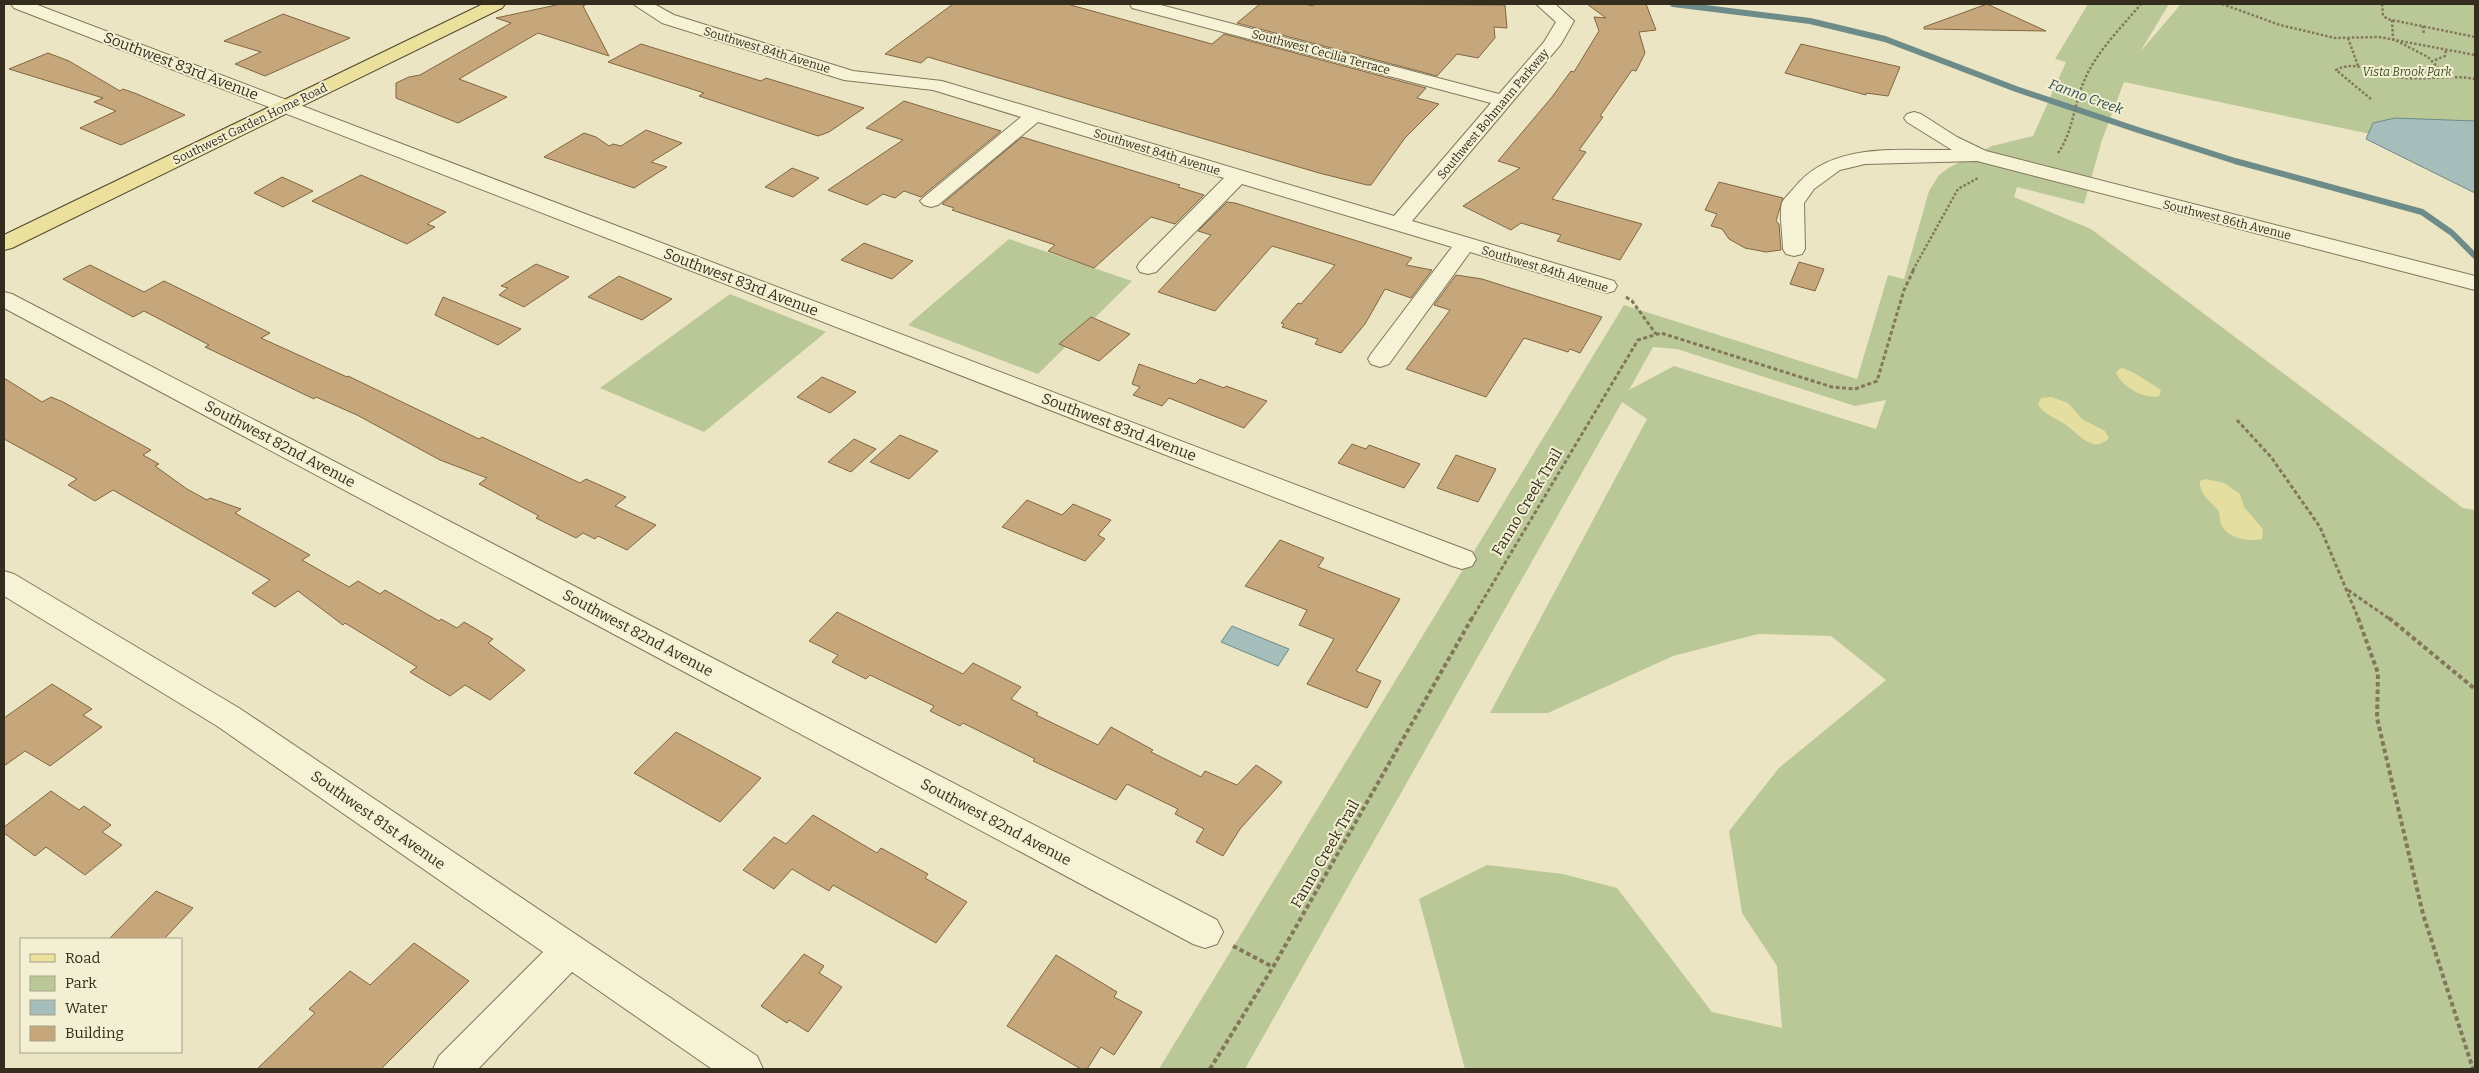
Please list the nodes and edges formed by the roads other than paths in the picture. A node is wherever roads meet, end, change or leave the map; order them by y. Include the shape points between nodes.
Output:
1 (20, 4) edge
2 (496, 4) edge
3 (642, 4) edge
4 (1138, 4) edge
5 (1545, 4) edge
6 (1505, 101) junction
7 (285, 107) junction
8 (1035, 115) junction
9 (1914, 118) dead end
10 (1978, 155) junction
11 (1238, 176) junction
12 (931, 200) dead end
13 (1398, 224) junction
14 (4, 243) edge
15 (1466, 244) junction
16 (1794, 249) dead end
17 (1148, 268) dead end
18 (2475, 283) edge
19 (1606, 286) road end
20 (4, 299) edge
21 (1380, 359) dead end
22 (1462, 559) dead end
23 (4, 582) edge
24 (1206, 932) road end
25 (569, 952) junction
26 (452, 1069) edge
27 (744, 1069) edge

1 - 7 street, Southwest 83rd Avenue
2 - 7 main road, Southwest Garden Home Road
3 - 8 street, Southwest 84th Avenue via 668,19 851,76 935,85
4 - 6 street, Southwest Cecilia Terrace
5 - 6 street, Southwest Bohmann Parkway via 1565,21 1552,44
6 - 13 street, Southwest Bohmann Parkway
7 - 14 main road, Southwest Garden Home Road
7 - 22 street, Southwest 83rd Avenue
8 - 11 street, Southwest 84th Avenue
8 - 12 street
9 - 10 street
10 - 16 street via 1865,158 1833,166 1807,185 1793,203
10 - 18 street, Southwest 86th Avenue
11 - 13 street, Southwest 84th Avenue
11 - 17 street
13 - 15 street, Southwest 84th Avenue
15 - 19 street, Southwest 84th Avenue
15 - 21 street
20 - 24 street, Southwest 82nd Avenue
23 - 25 street, Southwest 81st Avenue via 228,717
25 - 26 street
25 - 27 street, Southwest 81st Avenue

